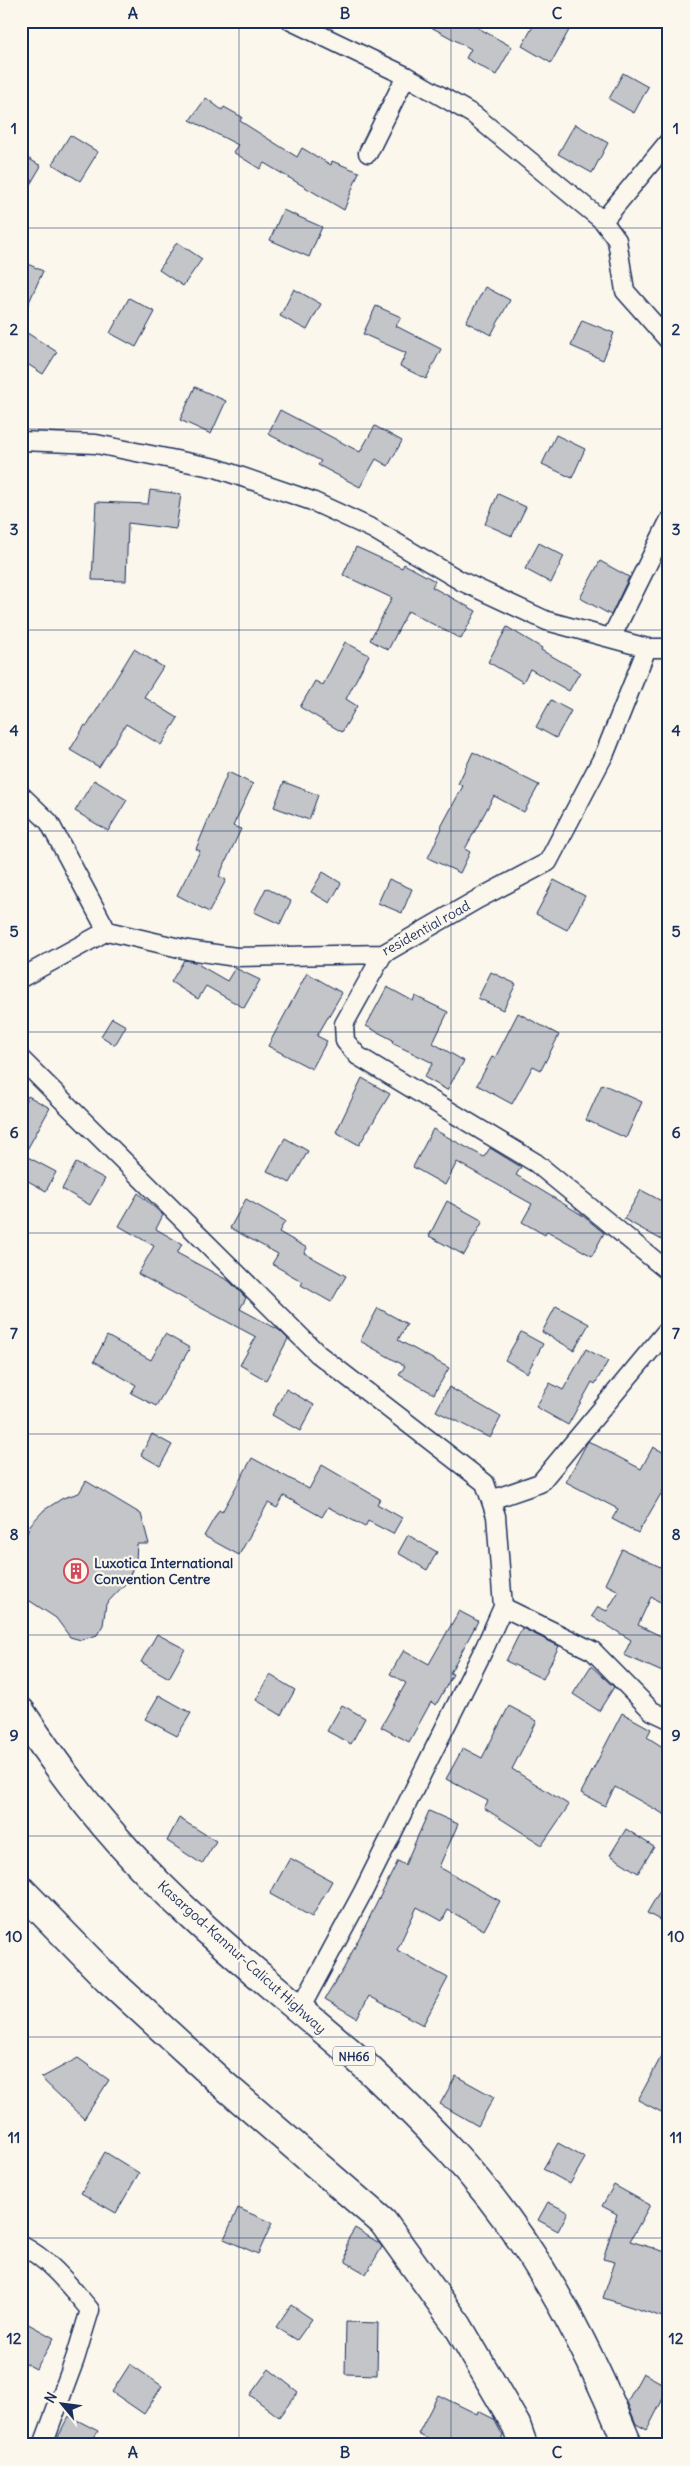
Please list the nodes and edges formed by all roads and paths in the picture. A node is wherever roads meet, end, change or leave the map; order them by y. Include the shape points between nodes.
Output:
1 (291, 21) edge
2 (406, 76) junction
3 (669, 141) edge
4 (368, 153) dead end
5 (603, 221) junction
6 (669, 341) edge
7 (21, 441) edge
8 (669, 521) edge
9 (610, 638) junction
10 (646, 648) junction
11 (669, 648) edge
12 (21, 795) edge
13 (107, 931) junction
14 (383, 954) junction
15 (21, 978) edge
16 (21, 1059) edge
17 (669, 1272) edge
18 (669, 1328) edge
19 (491, 1500) junction
20 (503, 1607) junction
21 (21, 1712) edge
22 (669, 1719) edge
23 (21, 1890) edge
24 (300, 2009) junction
25 (21, 2245) edge
26 (43, 2445) edge
27 (523, 2445) edge
28 (628, 2445) edge

1 - 2 street
2 - 4 street
2 - 5 street via 474,115
3 - 5 street
5 - 6 street via 617,240 625,291
7 - 9 street via 96,444 216,468 312,501 374,529 461,581 547,621
8 - 9 street
9 - 10 street
10 - 11 street
10 - 14 street, residential road via 605,753 548,862
12 - 13 street via 49,822
13 - 14 street, residential road via 188,950 236,956
13 - 15 street
14 - 17 street via 344,1024 345,1041 358,1056 536,1163
16 - 19 street via 318,1354 484,1483
18 - 19 street via 540,1483
19 - 20 street via 496,1516
20 - 22 street via 593,1651 652,1711
20 - 24 street via 363,1892
21 - 24 highway, Kasargod-Kannur-Calicut Highway / NH66 via 78,1793 138,1864 195,1919
23 - 27 highway via 108,1979 224,2085 383,2222 458,2326 516,2426
24 - 28 highway, Kasargod-Kannur-Calicut Highway / NH66 via 362,2062 450,2151 504,2216 550,2281 599,2376
25 - 26 street via 56,2269 90,2310 76,2359

